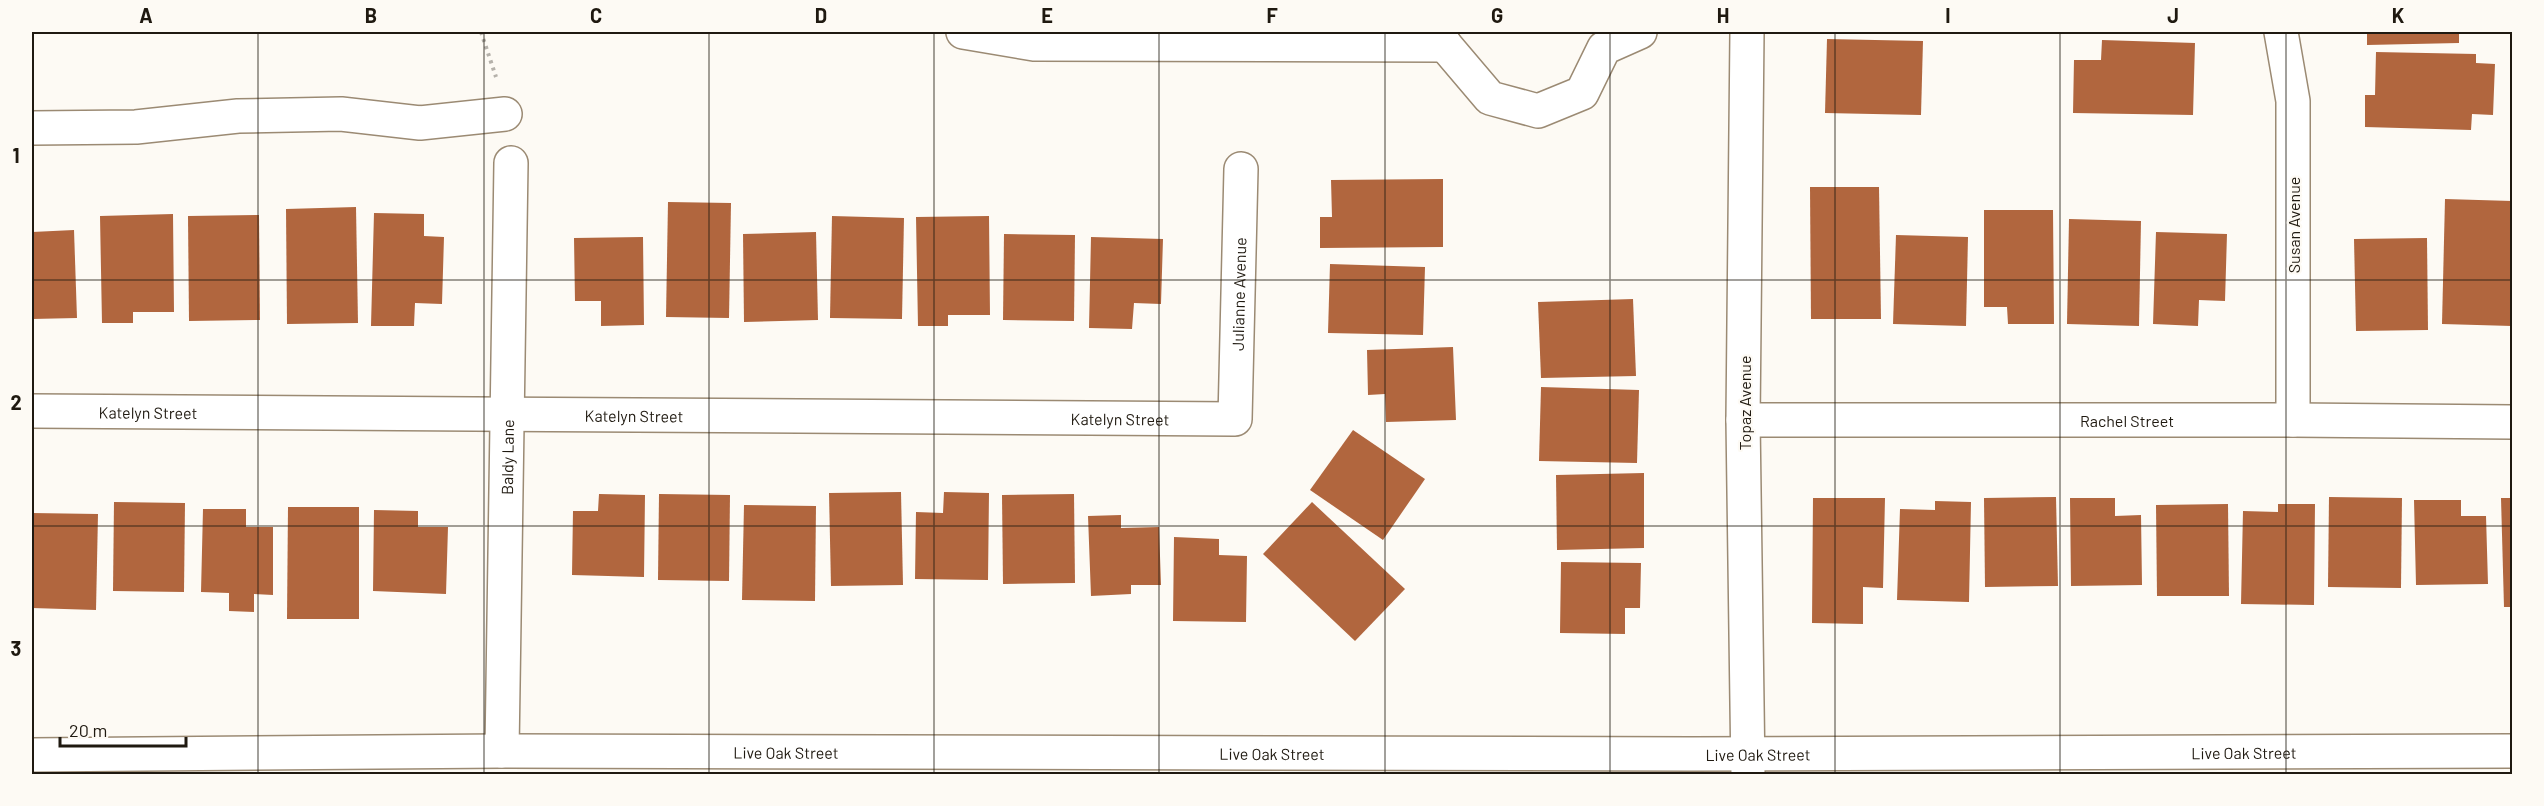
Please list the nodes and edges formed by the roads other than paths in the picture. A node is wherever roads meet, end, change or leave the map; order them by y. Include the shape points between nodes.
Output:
1 (963, 32) edge
2 (1640, 32) edge
3 (1747, 32) edge
4 (2281, 32) edge
5 (1442, 38) edge
6 (505, 114) dead end
7 (32, 128) edge
8 (511, 163) dead end
9 (1241, 169) dead end
10 (32, 411) edge
11 (507, 416) junction
12 (1235, 419) joint
13 (1743, 420) junction
14 (2293, 420) junction
15 (2512, 422) edge
16 (502, 751) junction
17 (2512, 751) edge
18 (32, 755) edge
19 (1748, 764) edge

1 - 5 street via 1034,44
2 - 5 street via 1605,48 1582,93 1538,111 1490,98
3 - 13 street, Topaz Avenue
4 - 14 street, Susan Avenue via 2293,101
6 - 7 street via 420,123 341,114 238,116 136,127
8 - 11 street, Baldy Lane
9 - 12 street, Julianne Avenue
10 - 11 street, Katelyn Street
11 - 12 street, Katelyn Street
11 - 16 street, Baldy Lane
13 - 14 street, Rachel Street
13 - 19 street, Topaz Avenue
14 - 15 street, Rachel Street
16 - 18 street, Live Oak Street
16 - 19 street, Live Oak Street
17 - 19 street, Live Oak Street

